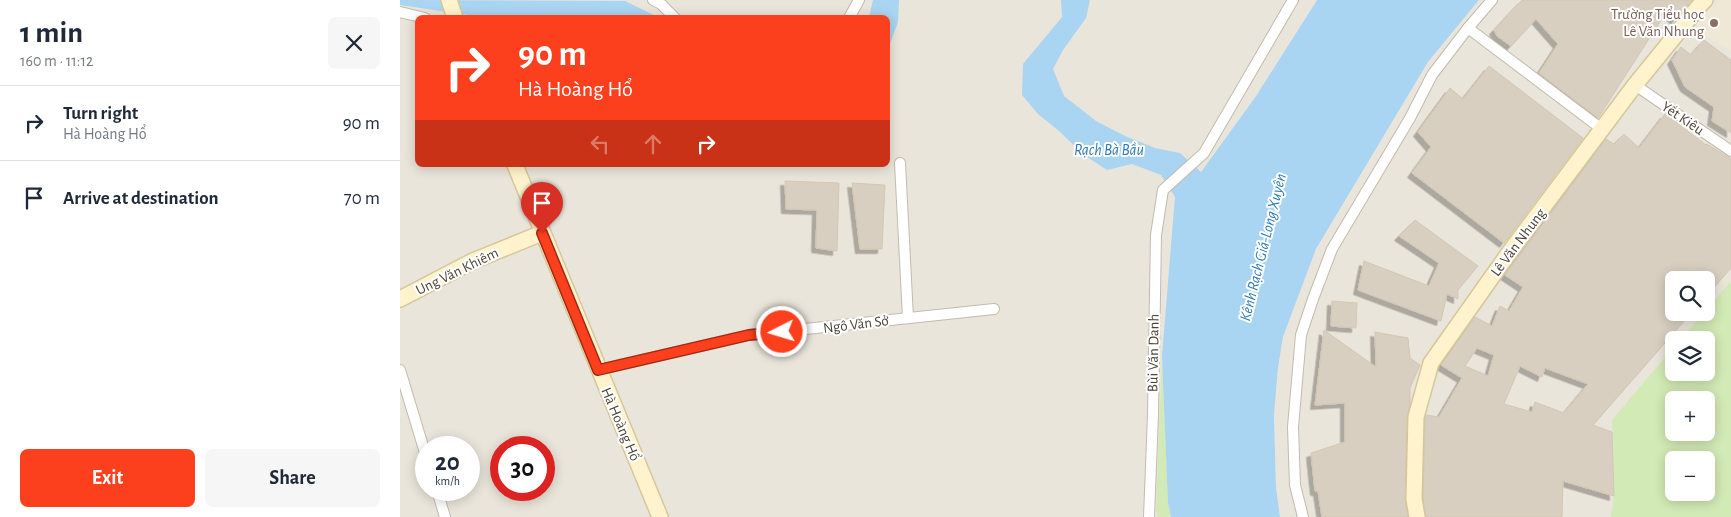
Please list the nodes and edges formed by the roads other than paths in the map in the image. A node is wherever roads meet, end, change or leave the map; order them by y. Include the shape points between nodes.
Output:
1 (449, 0) edge
2 (654, 0) edge
3 (858, 0) edge
4 (1293, 0) edge
5 (1492, 0) edge
6 (1705, 0) edge
7 (400, 12) edge
8 (454, 15) edge
9 (672, 15) edge
10 (850, 15) edge
11 (415, 16) edge
12 (1468, 28) junction
13 (1635, 85) junction
14 (1603, 130) junction
15 (1731, 151) edge
16 (900, 163) dead end
17 (516, 167) edge
18 (542, 233) junction
19 (400, 299) edge
20 (994, 309) dead end
21 (908, 318) junction
22 (400, 370) edge
23 (598, 370) junction
24 (420, 436) edge
25 (440, 501) edge
26 (445, 517) edge
27 (660, 517) edge
28 (1149, 517) edge
29 (1303, 517) edge
30 (1417, 517) edge

1 - 8 street
2 - 9 street
3 - 10 street
4 - 28 street, Bùi Văn Danh via 1204,154 1163,190 1156,235
5 - 12 street
6 - 13 street, Lê Văn Nhung
7 - 11 street
12 - 14 street
12 - 29 street via 1432,75 1332,249 1301,336 1293,427 1295,485
13 - 14 street, Lê Văn Nhung
13 - 15 street, Yết Kiêu
14 - 30 street, Lê Văn Nhung via 1494,273 1431,363 1416,418 1414,498
16 - 21 street
17 - 18 street, Hà Hoàng Hổ
18 - 19 street, Ung Văn Khiêm via 473,262
18 - 23 street, Hà Hoàng Hổ
20 - 21 street, Ngô Văn Sở
21 - 23 street, Ngô Văn Sở via 749,335
22 - 24 street
23 - 27 street, Hà Hoàng Hổ
25 - 26 street

